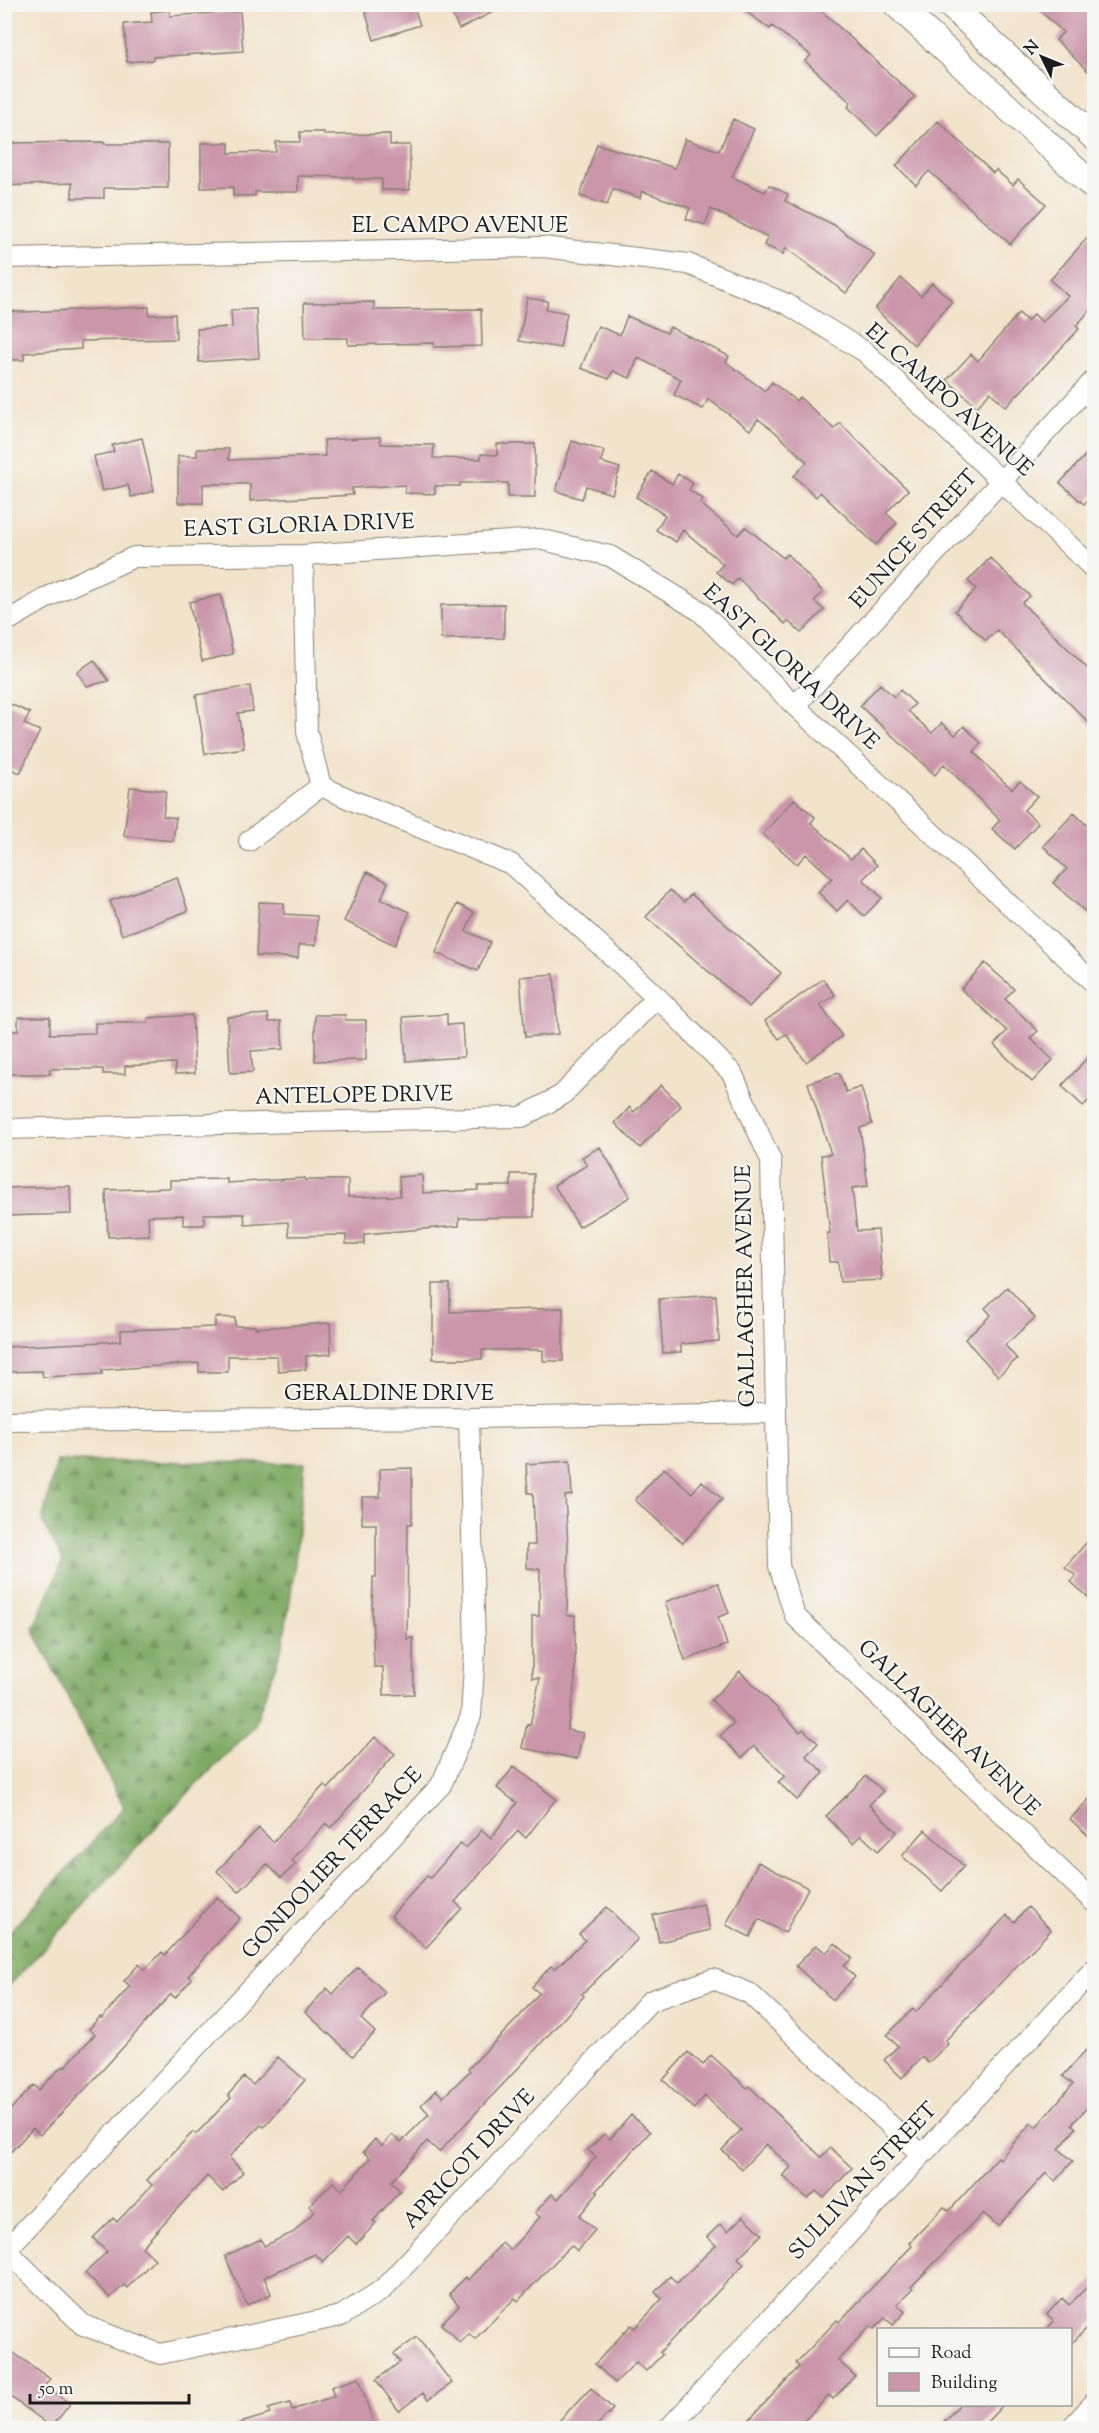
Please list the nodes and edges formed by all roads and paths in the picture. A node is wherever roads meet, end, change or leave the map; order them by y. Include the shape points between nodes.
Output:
1 (896, 4) edge
2 (949, 4) edge
3 (1095, 137) edge
4 (1095, 187) edge
5 (4, 258) edge
6 (1095, 380) edge
7 (1001, 482) junction
8 (303, 555) junction
9 (1095, 569) edge
10 (4, 623) edge
11 (795, 706) junction
12 (321, 786) junction
13 (249, 841) dead end
14 (1095, 983) edge
15 (657, 997) junction
16 (4, 1129) edge
17 (774, 1413) junction
18 (469, 1418) junction
19 (4, 1421) edge
20 (1095, 1902) edge
21 (1095, 1969) edge
22 (922, 2155) junction
23 (5, 2249) edge
24 (1095, 2403) edge
25 (669, 2428) edge
26 (1071, 2428) edge

1 - 4 street
2 - 3 street
5 - 7 street, EL CAMPO AVENUE via 543,247 688,264 787,304 865,352
6 - 7 street, EUNICE STREET
7 - 9 street, EL CAMPO AVENUE
7 - 11 street, EUNICE STREET
8 - 10 street, EAST GLORIA DRIVE via 134,557 55,593
8 - 11 street, EAST GLORIA DRIVE via 539,539 610,556 700,611
8 - 12 street via 307,732
11 - 14 street, EAST GLORIA DRIVE
12 - 13 street
12 - 15 street, GALLAGHER AVENUE via 511,864
15 - 16 street, ANTELOPE DRIVE via 562,1095 522,1117
15 - 17 street, GALLAGHER AVENUE via 732,1074 771,1161
17 - 18 street, GERALDINE DRIVE
17 - 20 street, GALLAGHER AVENUE via 779,1566 795,1616
18 - 19 street, GERALDINE DRIVE
18 - 23 street, GONDOLIER TERRACE via 475,1649 471,1716 441,1785
21 - 22 street, SULLIVAN STREET
22 - 23 street, APRICOT DRIVE via 749,1993 713,1979 651,2001 382,2290 340,2316 160,2354 83,2325
22 - 25 street, SULLIVAN STREET
24 - 26 street

